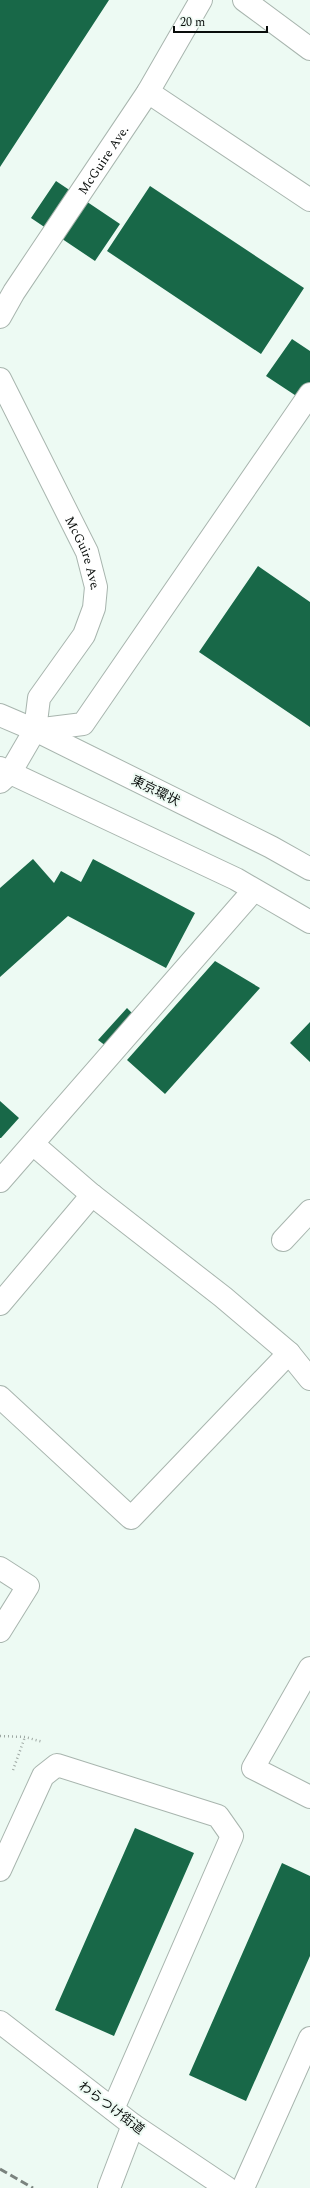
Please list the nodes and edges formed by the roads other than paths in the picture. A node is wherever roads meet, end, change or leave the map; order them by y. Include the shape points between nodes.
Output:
1 (201, 0) edge
2 (244, 0) edge
3 (310, 49) edge
4 (148, 92) junction
5 (310, 200) edge
6 (0, 317) edge
7 (0, 379) edge
8 (310, 394) edge
9 (0, 715) edge
10 (35, 730) junction
11 (3, 774) edge
12 (310, 869) edge
13 (254, 890) junction
14 (310, 922) edge
15 (33, 1144) junction
16 (0, 1181) edge
17 (92, 1195) junction
18 (310, 1211) edge
19 (282, 1240) dead end
20 (0, 1304) edge
21 (290, 1353) junction
22 (310, 1379) edge
23 (0, 1397) edge
24 (0, 1568) edge
25 (0, 1631) edge
26 (310, 1668) edge
27 (310, 1798) edge
28 (0, 1870) edge
29 (0, 2022) edge
30 (310, 2038) edge
31 (113, 2109) junction
32 (133, 2125) junction
33 (109, 2188) edge
34 (227, 2188) edge
35 (242, 2188) edge

1 - 4 main road, McGuire Ave.
2 - 3 main road
4 - 5 main road
4 - 6 main road, McGuire Ave. via 14,292
7 - 10 main road, McGuire Ave. via 87,552 96,587 94,608 84,635 39,698
8 - 10 main road via 83,724
9 - 10 main road, 東京環状
10 - 11 main road
10 - 12 main road, 東京環状 via 271,847
11 - 13 main road via 236,879
13 - 14 main road
13 - 15 main road
15 - 16 main road
15 - 17 main road
17 - 20 main road
17 - 21 main road
18 - 19 main road
21 - 22 main road
21 - 23 main road via 131,1518
24 - 25 main road via 28,1586
26 - 27 main road via 253,1768
28 - 31 main road via 43,1776 57,1765 218,1816 232,1836
29 - 31 main road, わらつけ街道
30 - 35 main road
31 - 32 main road, わらつけ街道
32 - 33 main road
32 - 34 main road, わらつけ街道

